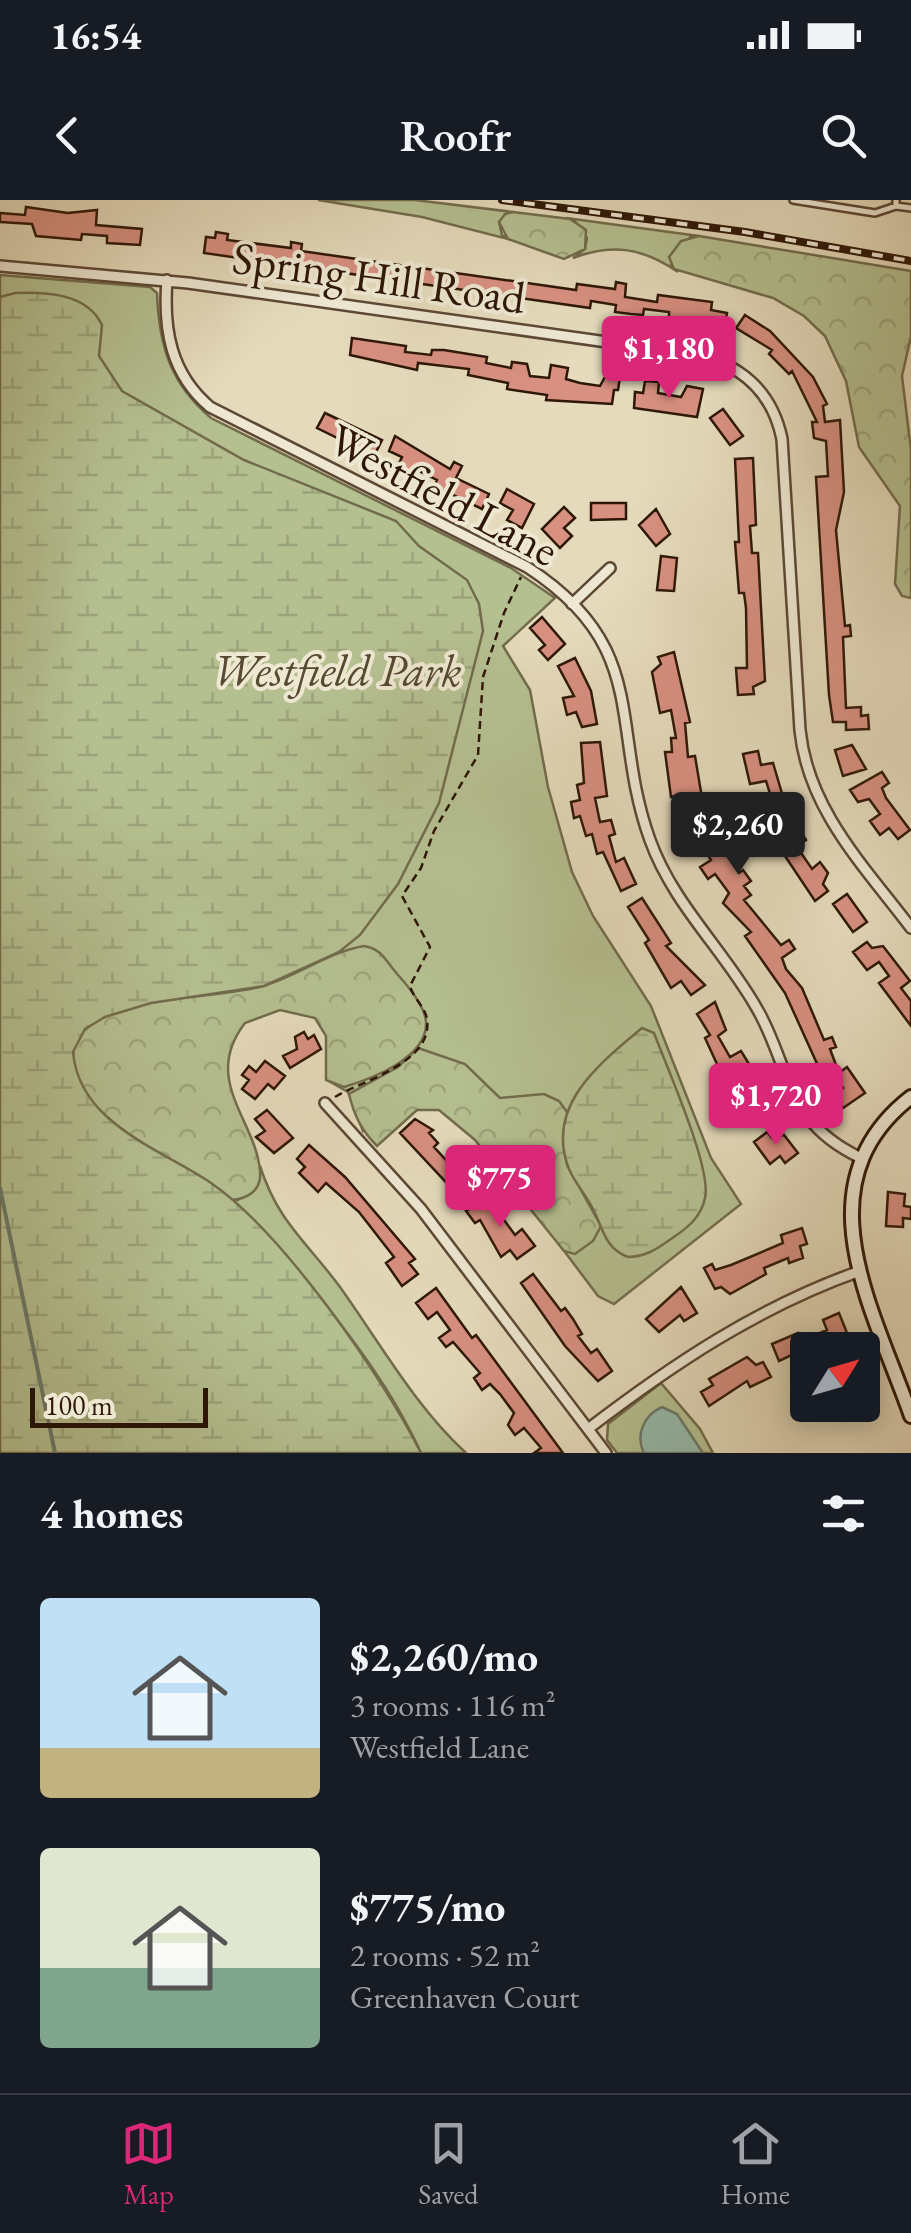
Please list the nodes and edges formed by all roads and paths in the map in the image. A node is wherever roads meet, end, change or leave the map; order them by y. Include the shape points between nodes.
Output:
1 (793, 200) edge
2 (896, 203) edge
3 (911, 208) edge
4 (0, 266) edge
5 (167, 280) junction
6 (527, 567) junction
7 (610, 568) dead end
8 (572, 604) junction
9 (911, 928) edge
10 (911, 1097) edge
11 (325, 1103) joint
12 (862, 1158) junction
13 (860, 1271) junction
14 (903, 1374) edge
15 (911, 1416) edge
16 (588, 1429) junction
17 (606, 1453) edge

1 - 2 lane via 875,214
2 - 3 lane
4 - 5 street, Spring Hill Road
5 - 6 street, Westfield Lane via 172,351 210,407
5 - 9 street, Spring Hill Road via 692,354 726,363 752,382 774,410 782,439 807,772 827,817
6 - 8 street, Westfield Lane
6 - 11 path via 483,677 478,754 402,896 430,946 410,986 427,1017 424,1034 396,1066
7 - 8 street
8 - 12 street, Westfield Lane via 598,636 620,681 638,801 667,878 752,1000 804,1112 829,1140
10 - 12 street via 881,1126
11 - 16 street via 412,1198
12 - 13 street via 850,1220
13 - 14 street
13 - 16 street via 706,1343
14 - 15 street
16 - 17 street

